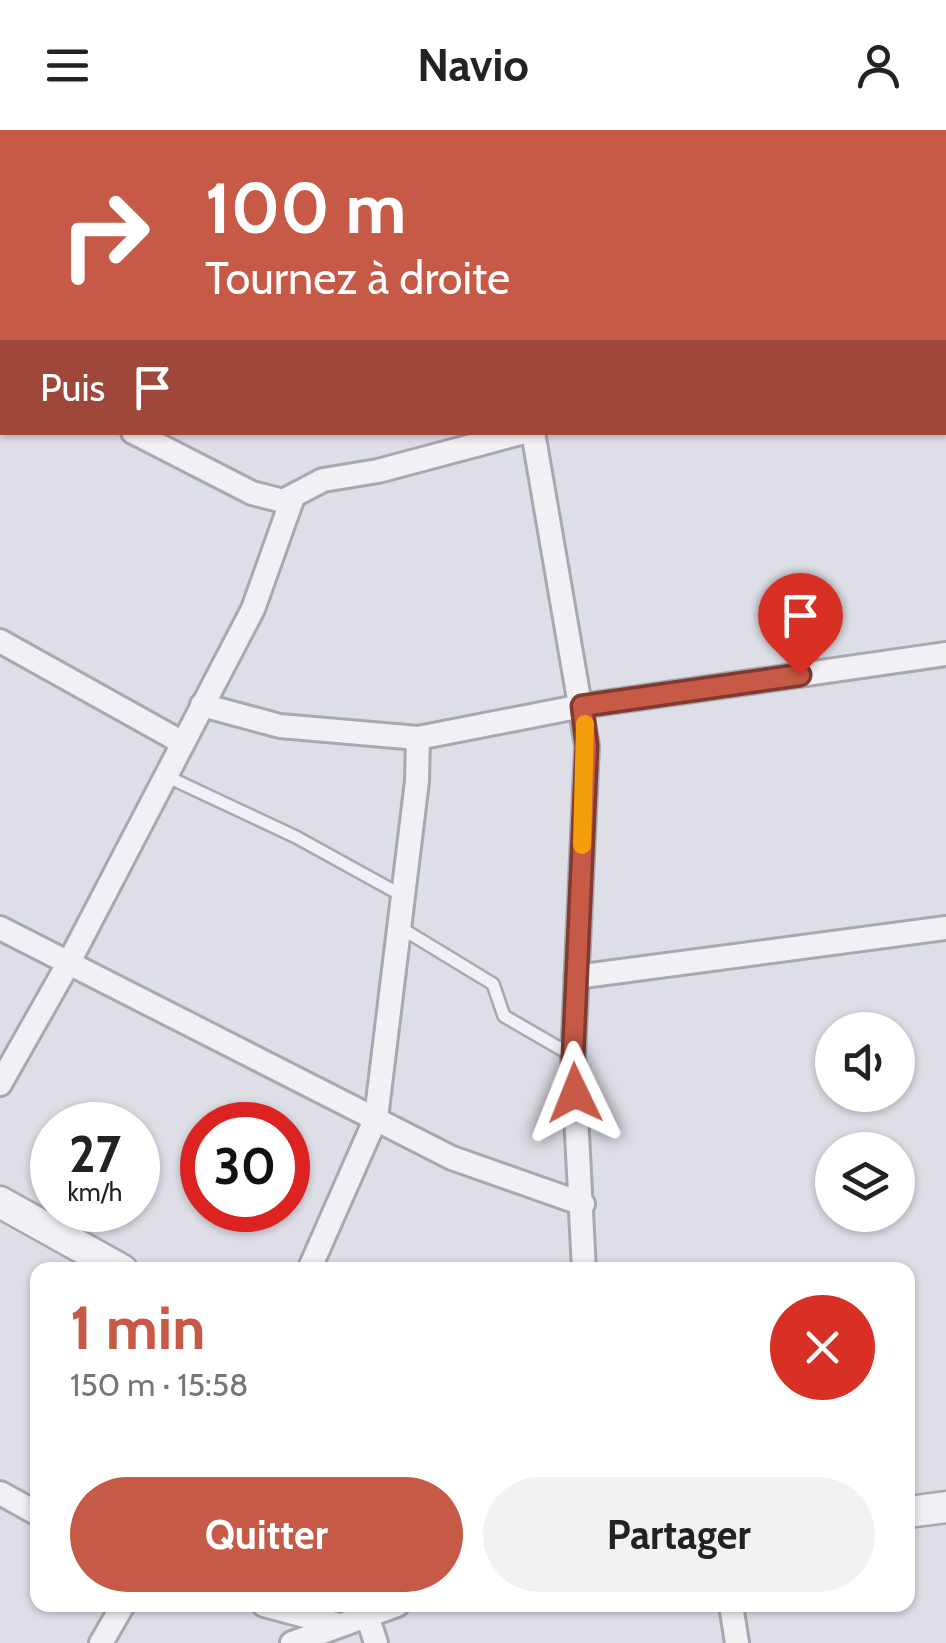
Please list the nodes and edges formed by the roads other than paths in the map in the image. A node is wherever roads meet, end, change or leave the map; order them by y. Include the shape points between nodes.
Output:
1 (139, 435) edge
2 (513, 435) edge
3 (534, 435) edge
4 (293, 497) junction
5 (0, 641) edge
6 (946, 654) edge
7 (202, 705) junction
8 (582, 706) junction
9 (418, 738) junction
10 (183, 743) junction
11 (164, 775) junction
12 (403, 896) junction
13 (0, 928) edge
14 (401, 928) junction
15 (946, 928) edge
16 (68, 966) junction
17 (576, 978) junction
18 (573, 1056) junction
19 (0, 1084) edge
20 (376, 1118) junction
21 (0, 1202) edge
22 (583, 1204) junction
23 (108, 1262) edge
24 (313, 1262) edge
25 (584, 1262) edge
26 (0, 1493) edge
27 (946, 1507) edge
28 (30, 1510) edge
29 (915, 1511) edge
30 (119, 1612) edge
31 (292, 1612) edge
32 (376, 1612) edge
33 (732, 1612) edge
34 (367, 1615) junction
35 (339, 1624) junction
36 (100, 1643) edge
37 (292, 1643) edge
38 (376, 1643) edge
39 (737, 1643) edge

1 - 4 street via 252,493
2 - 4 street via 322,480
3 - 8 street
4 - 7 street via 253,609
5 - 10 street
6 - 8 street
7 - 9 street via 280,726
7 - 10 street
8 - 9 street
8 - 17 street via 587,746
9 - 12 street
10 - 11 street
11 - 12 lane
11 - 16 street
12 - 14 street
13 - 16 street
14 - 18 lane via 493,984 504,1016
14 - 20 street
15 - 17 street
16 - 19 street
16 - 20 street
17 - 18 street
18 - 22 street
20 - 22 street via 452,1158
20 - 24 street
21 - 23 street
22 - 25 street
26 - 28 street
27 - 29 street
30 - 36 street
31 - 35 street
32 - 34 street
33 - 39 street
34 - 35 street
34 - 38 street
35 - 37 street

